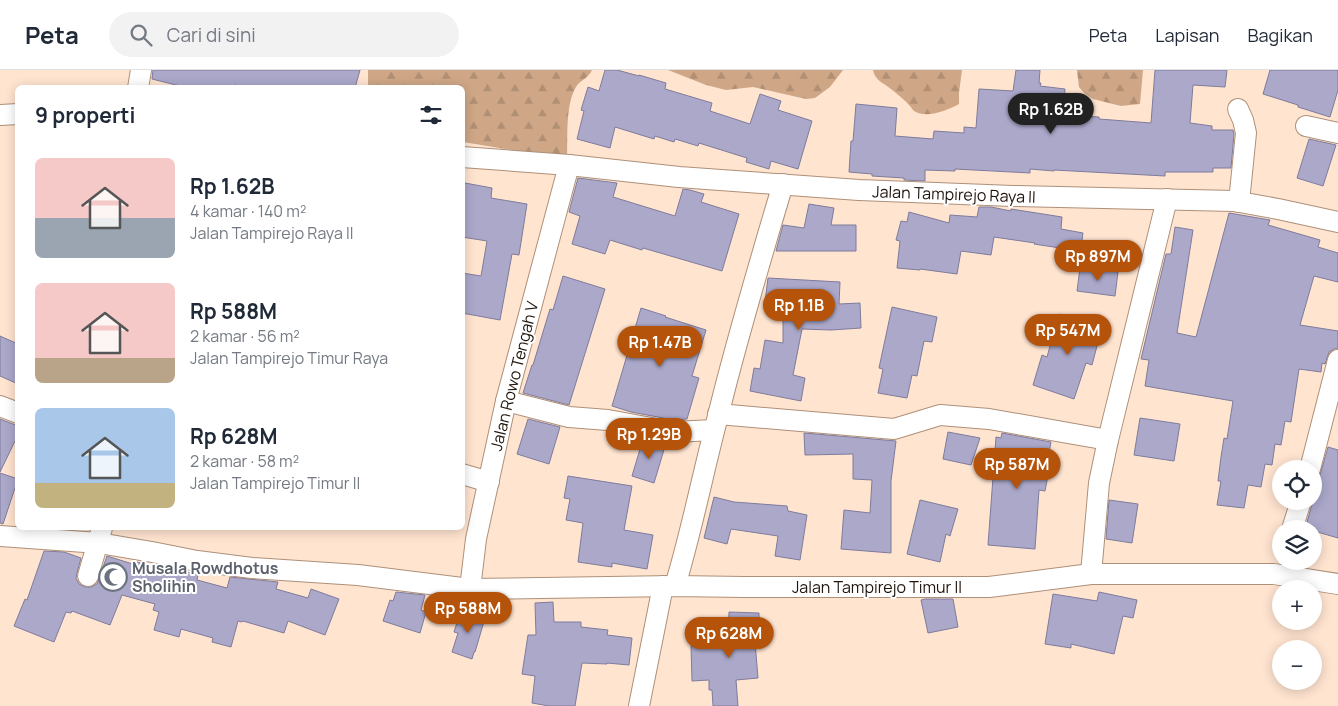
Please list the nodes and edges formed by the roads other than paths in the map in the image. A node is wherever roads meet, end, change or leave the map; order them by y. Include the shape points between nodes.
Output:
1 (141, 70) edge
2 (138, 85) edge
3 (1238, 109) dead end
4 (15, 114) edge
5 (0, 115) edge
6 (1306, 126) dead end
7 (1338, 133) edge
8 (465, 157) edge
9 (569, 165) junction
10 (782, 184) junction
11 (1168, 199) junction
12 (1239, 202) junction
13 (1338, 222) edge
14 (1338, 360) edge
15 (506, 401) junction
16 (0, 406) edge
17 (15, 412) edge
18 (716, 422) junction
19 (1108, 440) junction
20 (1312, 460) edge
21 (465, 475) edge
22 (489, 482) junction
23 (100, 535) edge
24 (0, 536) edge
25 (1272, 565) edge
26 (1294, 570) edge
27 (1091, 574) junction
28 (88, 576) dead end
29 (1338, 584) edge
30 (669, 586) junction
31 (470, 589) junction
32 (639, 706) edge

1 - 2 street
3 - 12 street via 1246,133
4 - 5 street
6 - 7 street
8 - 9 street, Jalan Tampirejo Raya II
9 - 10 street, Jalan Tampirejo Raya II
9 - 15 street, Jalan Rowo Tengah V
10 - 11 street, Jalan Tampirejo Raya II via 1013,196
10 - 18 street
11 - 12 street, Jalan Tampirejo Raya II
11 - 19 street
12 - 13 street, Jalan Tampirejo Raya II
14 - 20 street
15 - 18 street via 569,417 608,420 673,432
15 - 22 street, Jalan Rowo Tengah V
16 - 17 street
18 - 19 street via 894,429 940,415 989,419
18 - 30 street via 686,547
19 - 27 street via 1100,483
21 - 22 street
22 - 31 street, Jalan Rowo Tengah V via 476,539
23 - 24 street, Jalan Tampirejo Timur II
23 - 28 street
23 - 31 street, Jalan Tampirejo Timur II via 152,552 197,561
25 - 27 street, Jalan Tampirejo Timur II
26 - 29 street, Jalan Tampirejo Timur II
27 - 30 street, Jalan Tampirejo Timur II via 989,586
30 - 31 street, Jalan Tampirejo Timur II
30 - 32 street

